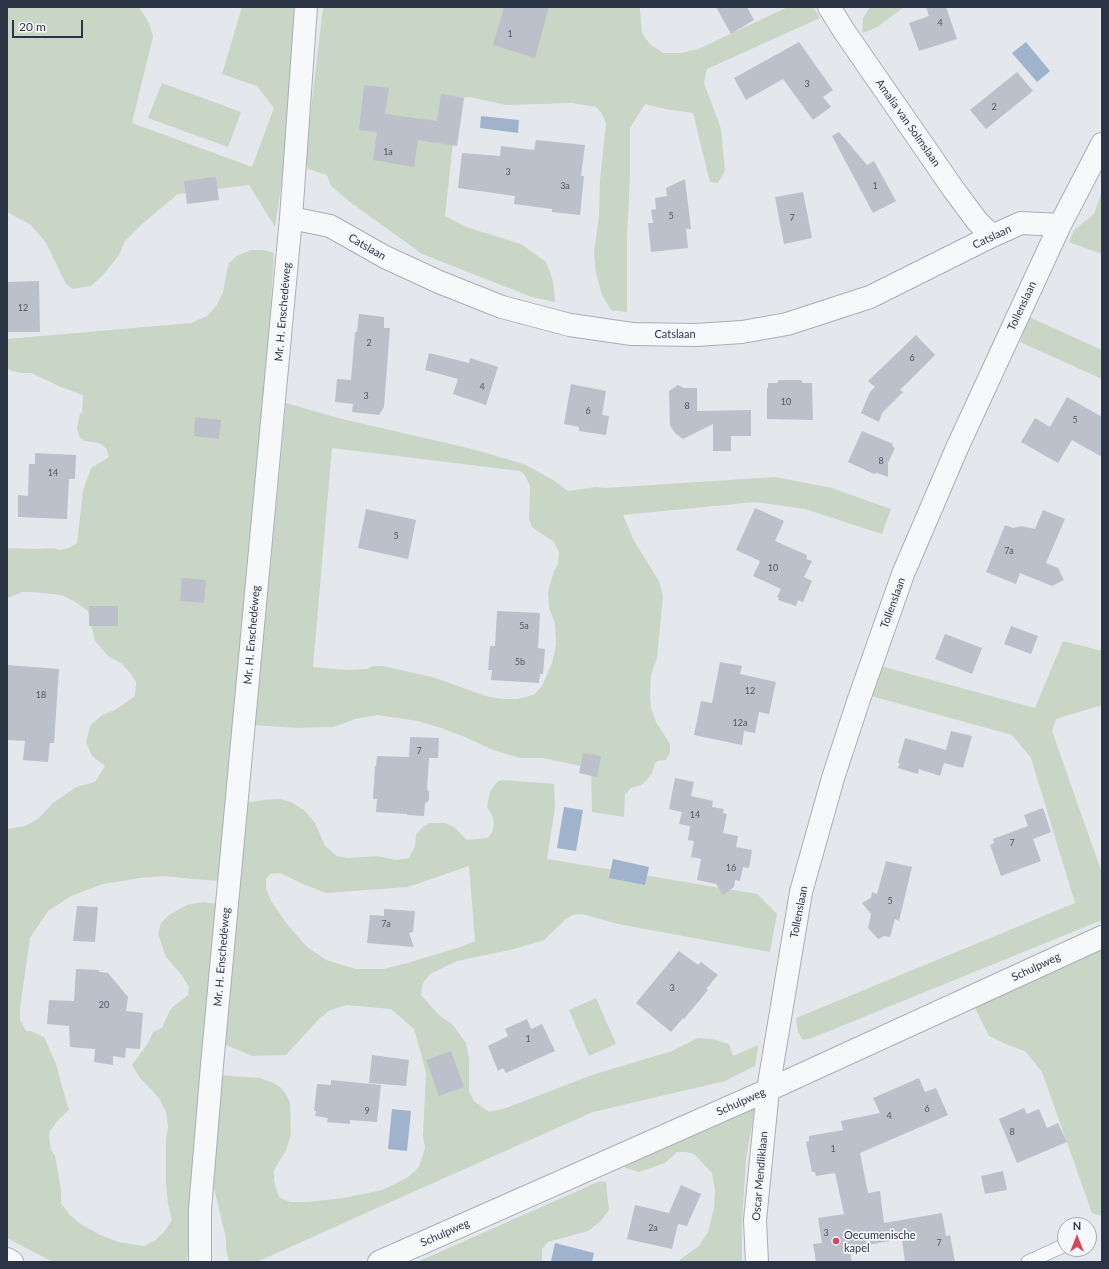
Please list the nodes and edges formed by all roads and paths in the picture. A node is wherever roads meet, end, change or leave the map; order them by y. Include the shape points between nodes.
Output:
1 (306, 7) edge
2 (829, 7) edge
3 (1102, 144) edge
4 (291, 218) junction
5 (1060, 225) junction
6 (992, 236) junction
7 (1102, 937) edge
8 (768, 1090) junction
9 (1057, 1249) edge
10 (7, 1259) edge
11 (12, 1262) edge
12 (200, 1262) edge
13 (378, 1262) edge
14 (757, 1262) edge
15 (1028, 1262) edge

1 - 4 street, Mr. H. Enschedéweg
2 - 6 street, Amalia van Solmslaan via 954,190 977,221
3 - 5 street, Tollenslaan
4 - 6 street, Catslaan via 330,226 385,257 502,307 570,325 632,334 696,335 742,332 787,324 870,297
4 - 12 street, Mr. H. Enschedéweg via 212,1065 200,1209
5 - 6 street, Catslaan via 1021,223
5 - 8 street, Tollenslaan via 957,448 903,574 858,699 801,892
7 - 8 street, Schulpweg
8 - 13 street, Schulpweg
8 - 14 street, Oscar Mendliklaan via 755,1220
9 - 15 lane
10 - 11 street

